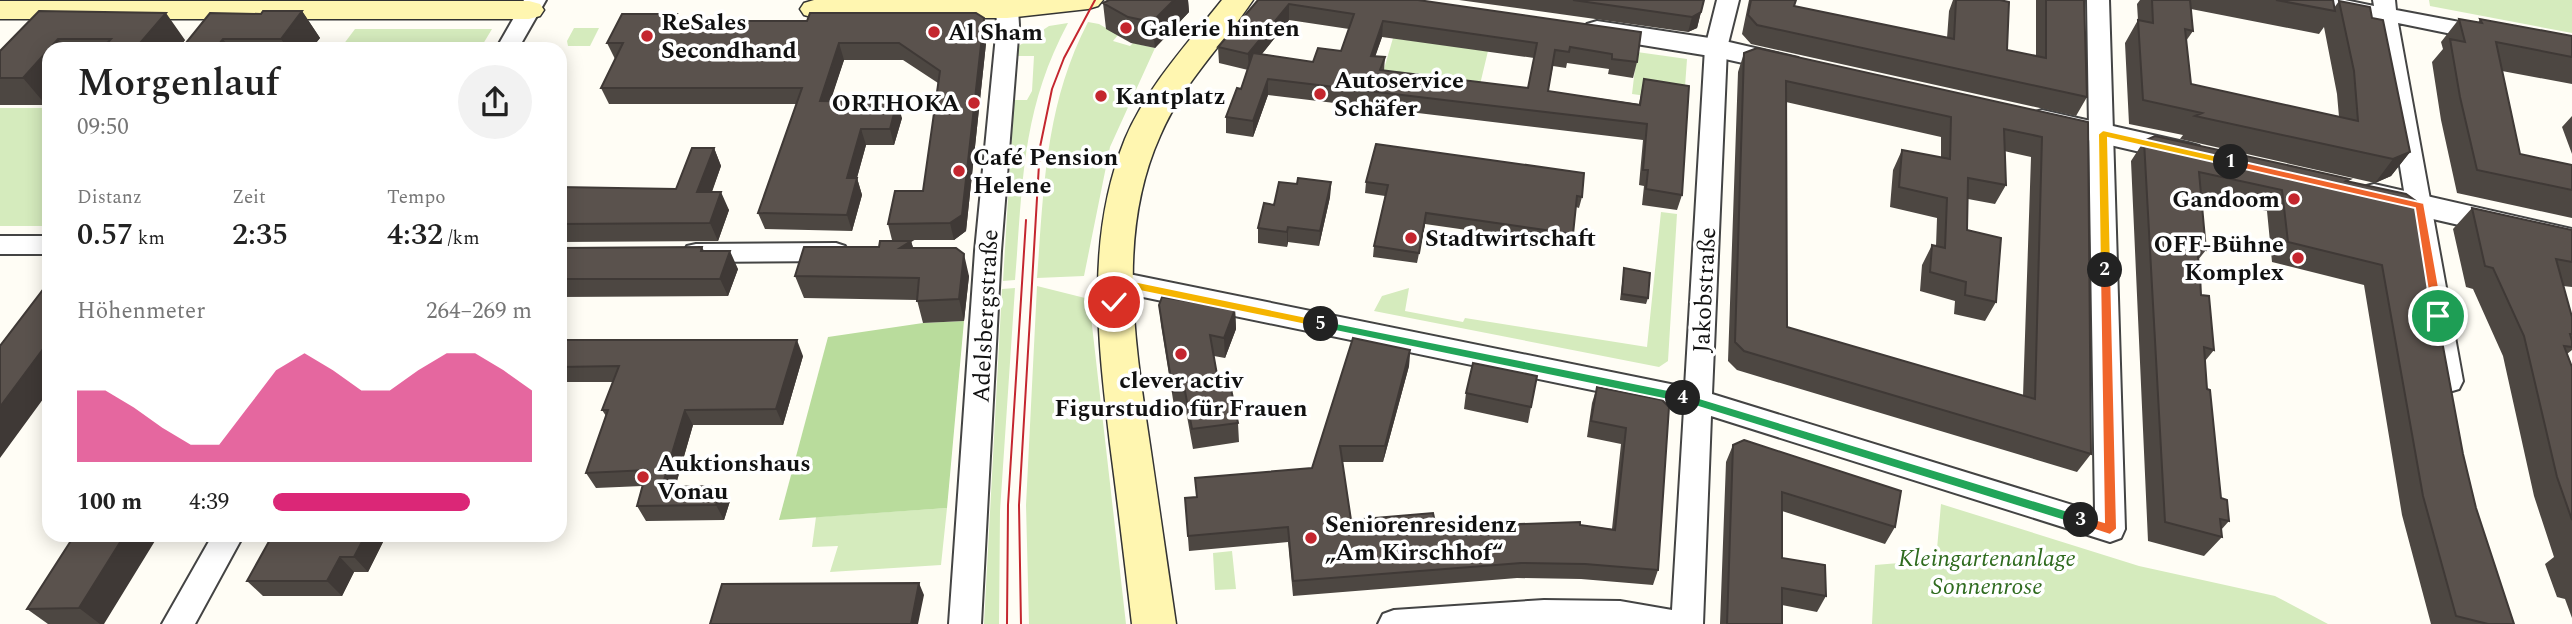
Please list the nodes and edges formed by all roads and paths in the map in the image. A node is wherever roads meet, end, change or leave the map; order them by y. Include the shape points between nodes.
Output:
1 (1088, 0) edge
2 (1238, 0) edge
3 (1728, 0) edge
4 (2098, 0) edge
5 (2312, 0) edge
6 (532, 5) edge
7 (2385, 7) edge
8 (816, 9) dead end
9 (0, 10) edge
10 (1008, 17) junction
11 (1570, 26) edge
12 (2512, 39) edge
13 (511, 42) edge
14 (1716, 48) junction
15 (1813, 69) edge
16 (2018, 115) edge
17 (2103, 134) junction
18 (2211, 158) edge
19 (2352, 190) edge
20 (2420, 205) junction
21 (2572, 240) edge
22 (0, 245) edge
23 (42, 245) edge
24 (864, 252) edge
25 (670, 253) edge
26 (1114, 281) junction
27 (1699, 401) junction
28 (2454, 412) edge
29 (225, 542) edge
30 (178, 624) edge
31 (965, 624) edge
32 (1154, 624) edge
33 (1394, 624) edge
34 (1672, 624) edge
35 (1687, 624) edge

1 - 10 main road
2 - 26 main road via 1168,90 1140,145 1123,208
3 - 14 street, Jakobstraße
4 - 17 street
5 - 7 street
6 - 9 main road
6 - 13 street
7 - 12 street
7 - 20 street
8 - 10 main road
10 - 31 street, Adelsbergstraße via 974,251 988,285
11 - 14 street
14 - 15 street
14 - 27 street, Jakobstraße
16 - 17 street
17 - 18 street
17 - 27 street via 2110,529
19 - 20 street
20 - 21 street
20 - 28 street
22 - 23 street
24 - 25 street
26 - 27 street
26 - 32 main road via 1116,338
27 - 35 street, Jakobstraße
29 - 30 street
33 - 34 street via 1544,614 1620,615

